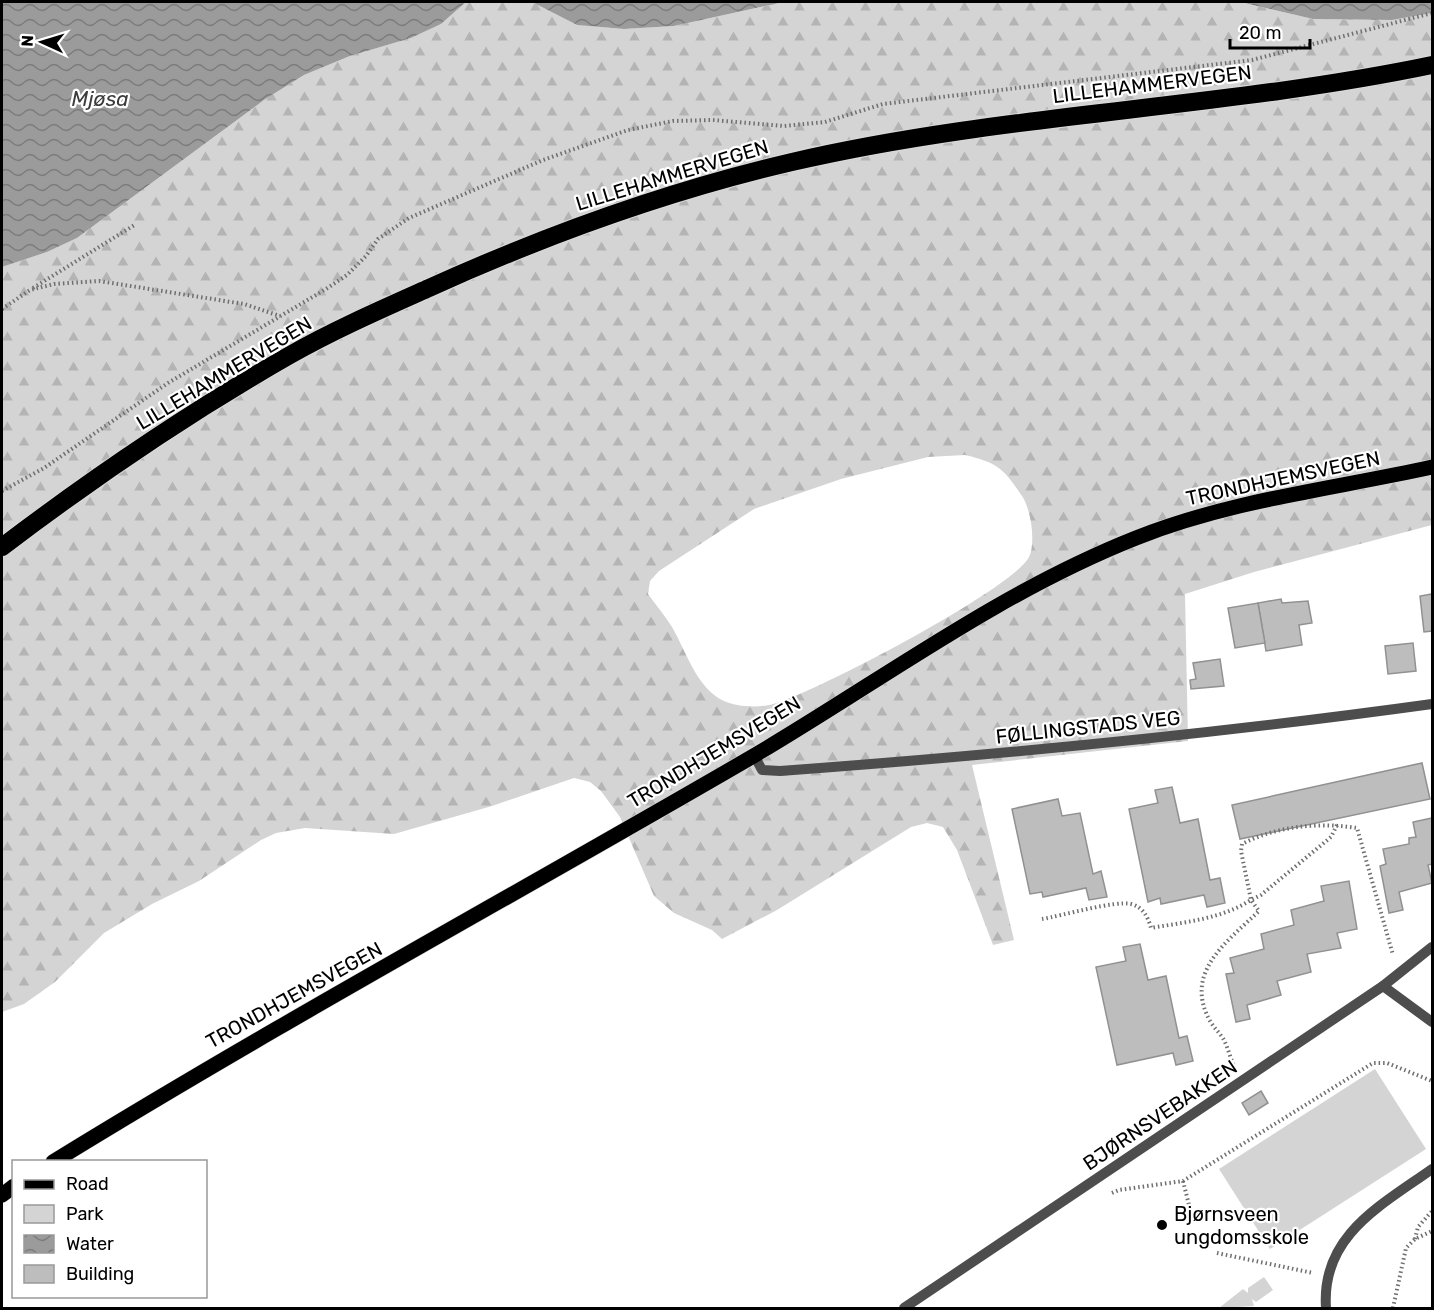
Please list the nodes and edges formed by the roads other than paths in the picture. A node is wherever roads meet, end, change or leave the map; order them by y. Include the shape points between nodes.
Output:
1 (1432, 65) edge
2 (1432, 467) edge
3 (2, 548) edge
4 (1432, 704) edge
5 (754, 755) junction
6 (1432, 947) edge
7 (1383, 986) junction
8 (1432, 1022) edge
9 (54, 1160) edge
10 (1432, 1169) edge
11 (904, 1308) edge
12 (1326, 1308) edge

1 - 3 highway, LILLEHAMMERVEGEN via 1327,85 946,133 794,162 601,219 447,280 292,354 185,419 52,509
2 - 5 main road, TRONDHJEMSVEGEN via 1218,510 1139,536 1071,565 972,618
4 - 5 street, FØLLINGSTADS VEG via 1172,738 878,764 762,770
5 - 9 main road, TRONDHJEMSVEGEN via 189,1078
6 - 7 street, BJØRNSVEBAKKEN
7 - 8 street
7 - 11 street, BJØRNSVEBAKKEN
10 - 12 street via 1355,1226 1326,1276

